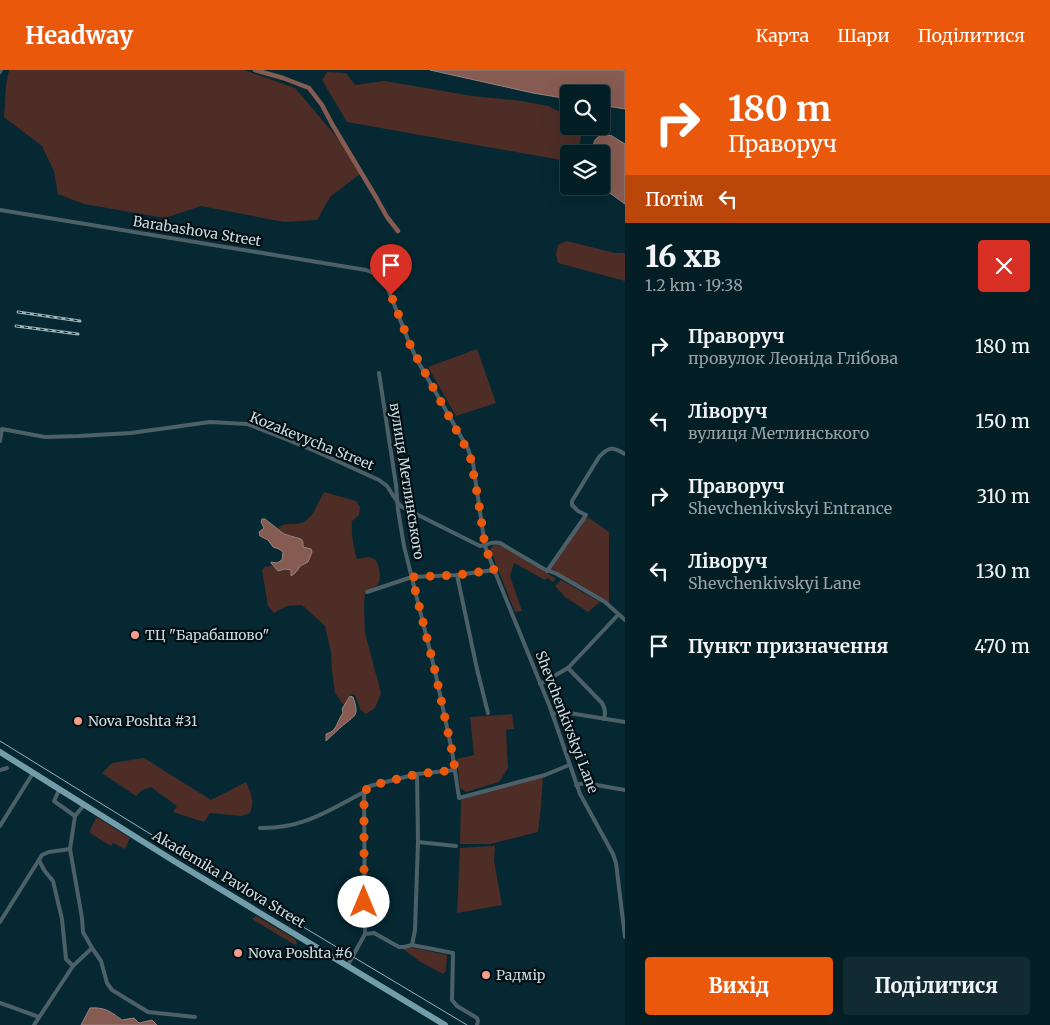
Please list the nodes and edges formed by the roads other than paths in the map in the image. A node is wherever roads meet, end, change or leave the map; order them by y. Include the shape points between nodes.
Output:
1 (0, 210) edge
2 (386, 284) joint
3 (379, 373) dead end
4 (0, 441) edge
5 (625, 454) edge
6 (398, 503) junction
7 (485, 546) junction
8 (494, 570) junction
9 (545, 570) junction
10 (457, 575) junction
11 (412, 577) junction
12 (367, 592) dead end
13 (618, 614) junction
14 (625, 620) edge
15 (568, 668) junction
16 (540, 684) junction
17 (488, 713) dead end
18 (552, 714) junction
19 (604, 719) junction
20 (625, 722) edge
21 (0, 752) edge
22 (569, 765) junction
23 (7, 768) dead end
24 (0, 770) edge
25 (455, 770) junction
26 (32, 773) junction
27 (417, 774) junction
28 (576, 784) junction
29 (59, 790) junction
30 (625, 790) edge
31 (364, 792) junction
32 (84, 805) junction
33 (75, 816) junction
34 (0, 826) edge
35 (260, 828) dead end
36 (418, 842) junction
37 (456, 846) dead end
38 (70, 849) junction
39 (39, 860) junction
40 (0, 922) edge
41 (365, 934) junction
42 (625, 937) edge
43 (412, 944) junction
44 (92, 948) junction
45 (348, 965) junction
46 (73, 966) junction
47 (0, 1003) edge
48 (39, 1017) junction
49 (195, 1017) dead end
50 (478, 1023) edge
51 (34, 1025) edge
52 (445, 1025) edge
53 (484, 1025) edge

1 - 2 street, Barabashova Street via 366,270 378,275
2 - 7 street, Shevchenkivskyi Lane via 411,347 470,455
3 - 6 street, вулиця Метлинського
4 - 6 street, Kozakevycha Street via 2,429 45,437 131,433 210,422 246,424 380,480
5 - 9 street via 610,448 599,457 572,501 572,505 586,515
6 - 7 street, Kozakevycha Street
6 - 11 street, вулиця Метлинського
7 - 8 street, Shevchenkivskyi Lane
7 - 9 street via 500,543
8 - 10 street
8 - 16 street, Shevchenkivskyi Lane
9 - 13 street via 605,602
10 - 11 street
10 - 17 street
11 - 12 street
11 - 25 street, вулиця Метлинського
13 - 14 street
13 - 15 street
15 - 16 street
15 - 19 street via 602,703 606,713
16 - 18 street, Shevchenkivskyi Lane
18 - 19 street via 563,712
18 - 22 street, Shevchenkivskyi Lane
19 - 20 street
21 - 26 main road, Akademika Pavlova Street
22 - 25 street, вулиця Метлинського via 459,798
22 - 28 street, Shevchenkivskyi Lane
23 - 24 street
25 - 27 street
26 - 29 main road, Akademika Pavlova Street
26 - 34 street
27 - 31 street via 370,786
27 - 36 street
28 - 30 street
28 - 42 street, Shevchenkivskyi Lane via 616,863
29 - 32 main road, Akademika Pavlova Street
29 - 33 street via 54,801
31 - 35 street via 302,823
31 - 41 street
32 - 33 street
32 - 45 main road, Akademika Pavlova Street
33 - 38 street
36 - 37 street
36 - 43 street
38 - 39 street via 46,853
38 - 44 street via 83,932
39 - 40 street
39 - 46 street via 53,881 62,919 66,959
41 - 43 street via 374,933 399,946
41 - 45 street
43 - 50 street via 453,952 452,1000 476,1017
44 - 46 street
44 - 49 street via 101,961 112,990 148,1012
45 - 52 main road, Akademika Pavlova Street
46 - 48 street
47 - 48 street
48 - 51 street
50 - 53 street

